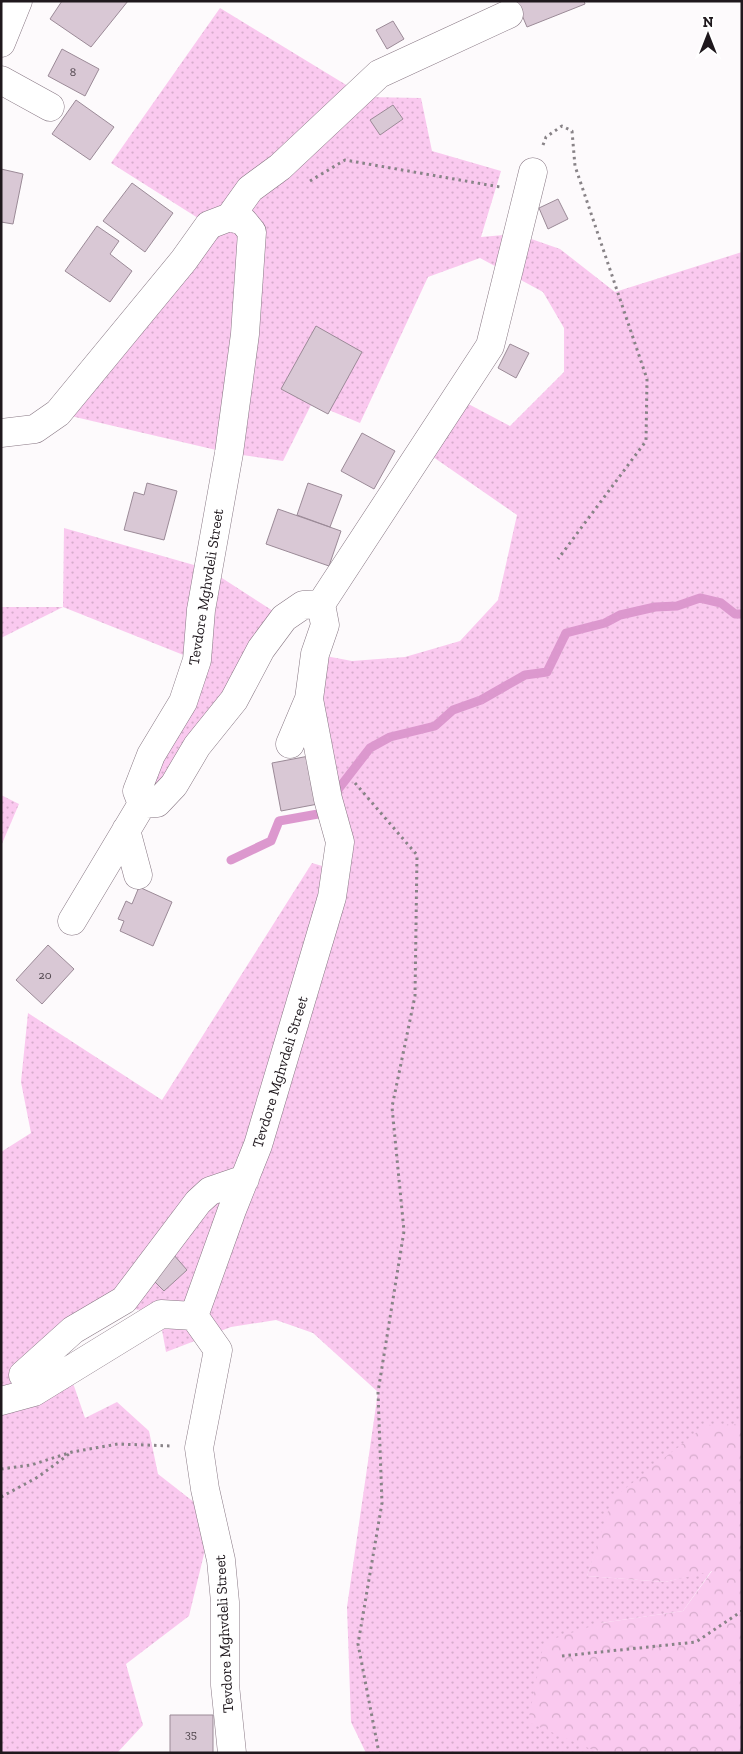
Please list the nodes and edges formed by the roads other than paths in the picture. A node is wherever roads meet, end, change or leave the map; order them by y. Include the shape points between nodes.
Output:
1 (18, 1) edge
2 (509, 14) dead end
3 (1, 43) edge
4 (1, 80) edge
5 (50, 107) dead end
6 (531, 182) road end
7 (230, 217) junction
8 (1, 433) edge
9 (321, 604) junction
10 (309, 699) junction
11 (290, 744) dead end
12 (142, 804) junction
13 (126, 830) junction
14 (138, 875) dead end
15 (72, 921) dead end
16 (245, 1179) junction
17 (194, 1316) junction
18 (23, 1375) dead end
19 (1, 1400) edge
20 (232, 1753) edge

1 - 3 street
2 - 7 street via 379,74 280,167 250,189
4 - 5 street
6 - 9 street via 490,346
7 - 8 street via 209,225 58,413 35,429
7 - 12 street, Tevdore Mghvdeli Street via 243,221 252,232 245,334 230,453 200,610 196,660 183,702 151,755 137,791
9 - 10 street, Tevdore Mghvdeli Street via 325,625 315,654
9 - 12 street via 303,605 284,618 261,648 234,700 196,746 174,785 157,803
10 - 11 street
10 - 16 street, Tevdore Mghvdeli Street via 340,842 332,897 266,1120
12 - 13 street
13 - 14 street
13 - 15 street
16 - 17 street, Tevdore Mghvdeli Street
16 - 18 street via 210,1191 198,1202 124,1300 73,1330
17 - 19 street via 161,1314 34,1392
17 - 20 street, Tevdore Mghvdeli Street via 218,1350 199,1448 221,1560 225,1602 225,1685

